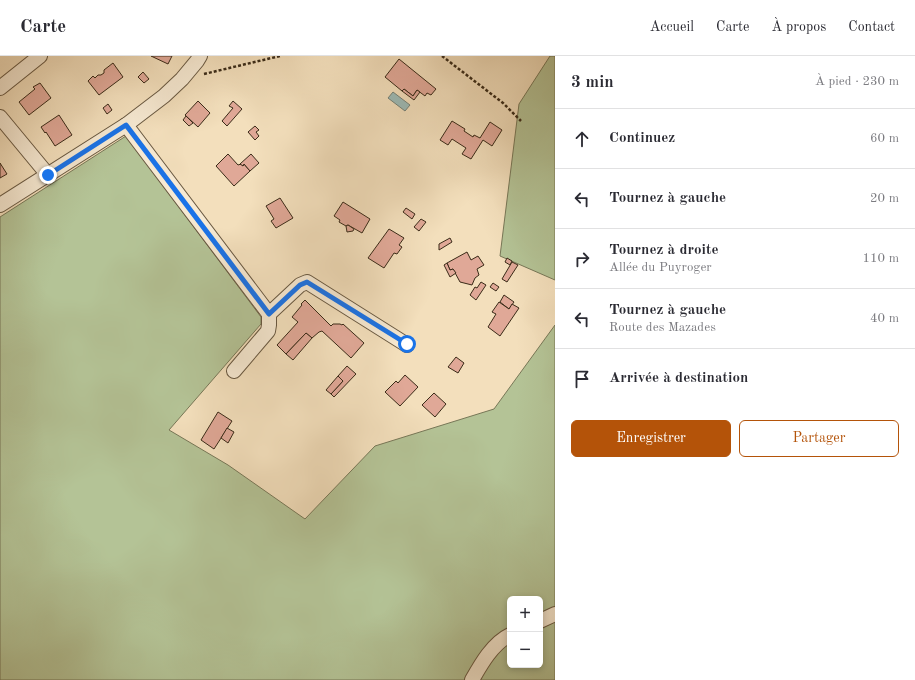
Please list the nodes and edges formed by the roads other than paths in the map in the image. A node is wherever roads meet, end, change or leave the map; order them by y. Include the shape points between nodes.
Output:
1 (40, 56) edge
2 (200, 56) edge
3 (0, 88) edge
4 (0, 117) edge
5 (126, 125) junction
6 (48, 175) junction
7 (0, 205) edge
8 (269, 314) junction
9 (407, 344) dead end
10 (234, 371) dead end
11 (555, 614) edge
12 (543, 620) edge
13 (507, 638) edge
14 (472, 680) edge

1 - 3 street
2 - 5 street via 182,79 164,96
4 - 6 street
5 - 6 street
5 - 8 street
6 - 7 street
8 - 9 street via 300,285 307,282
8 - 10 street via 268,331
11 - 12 street
13 - 14 street via 492,650

